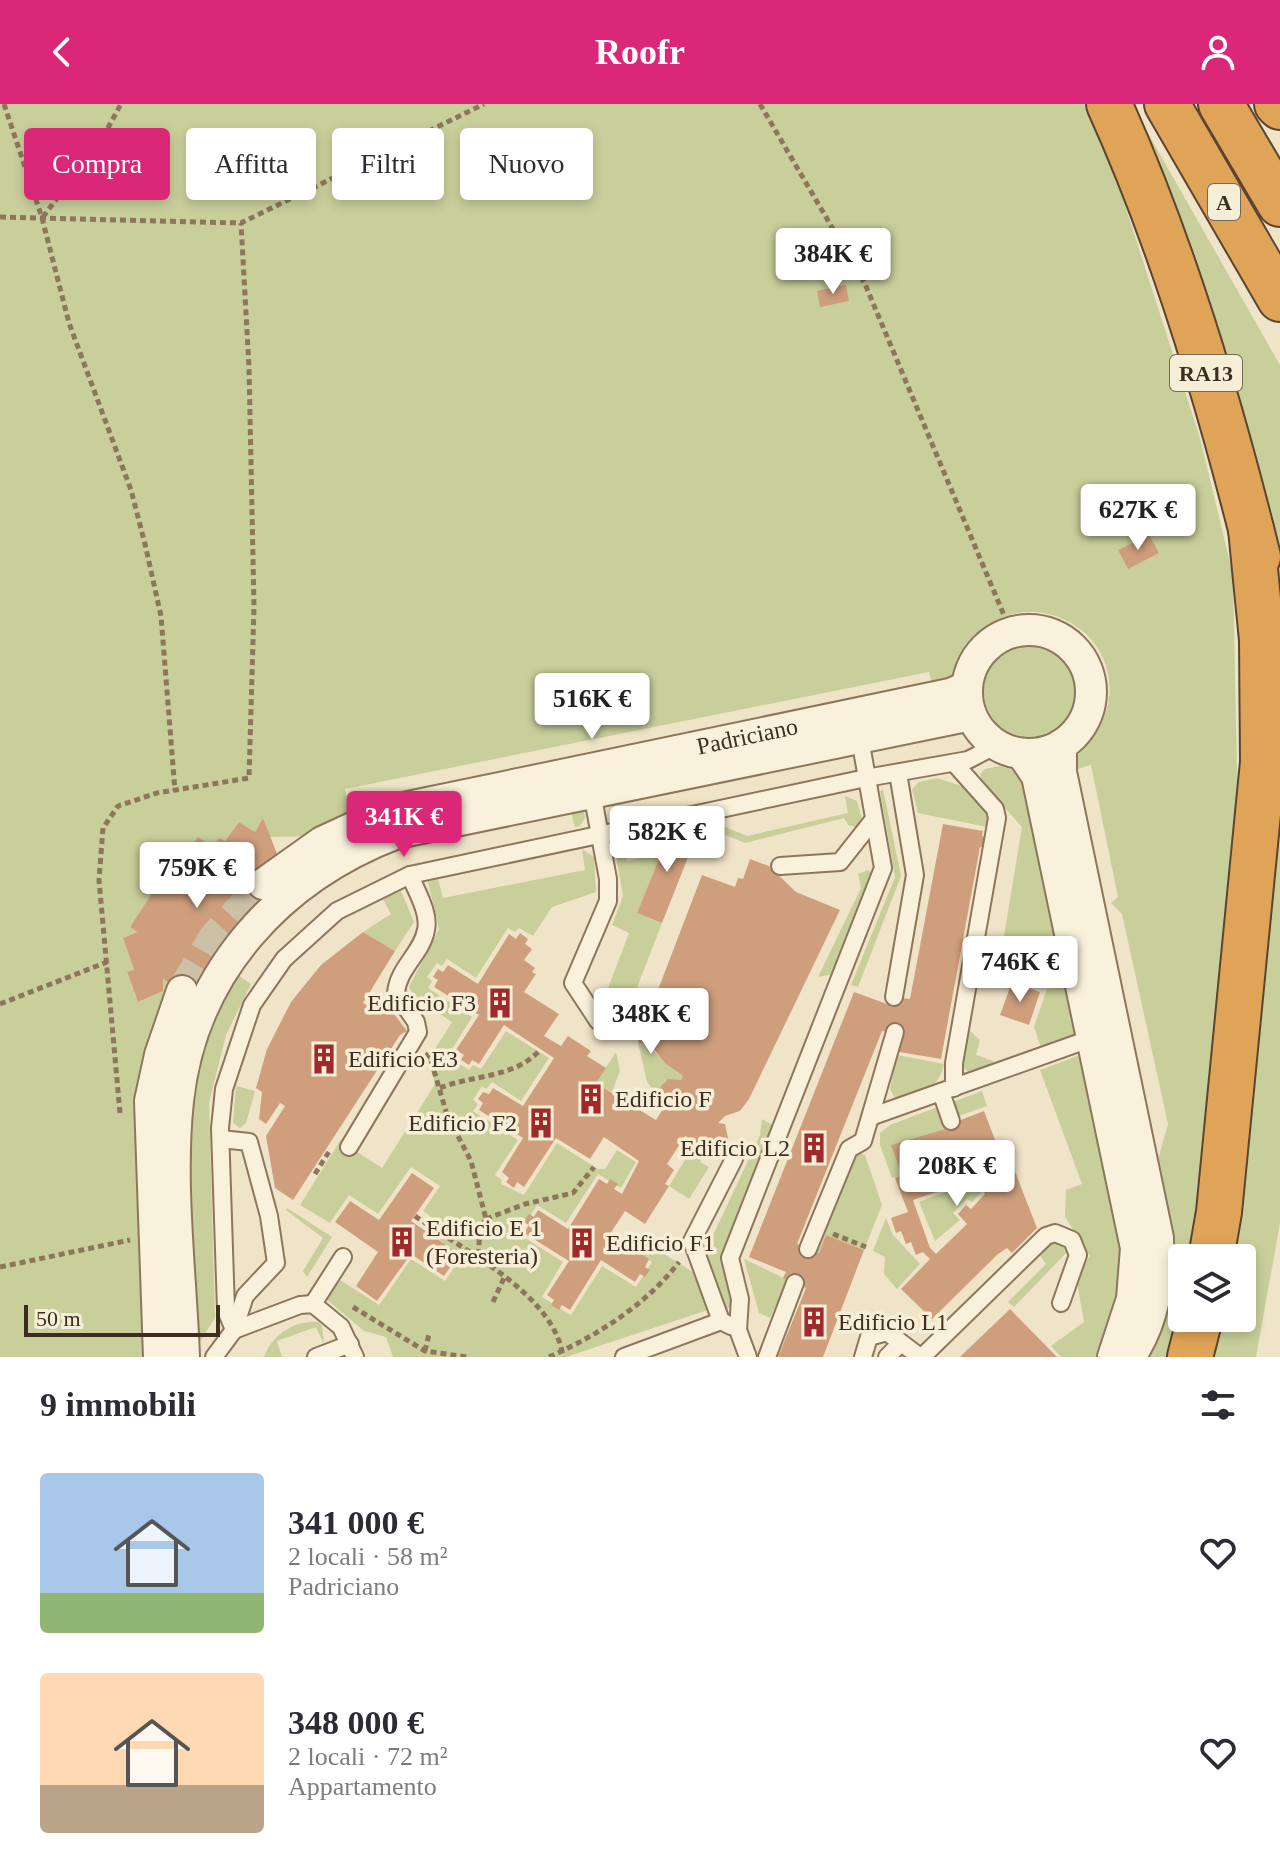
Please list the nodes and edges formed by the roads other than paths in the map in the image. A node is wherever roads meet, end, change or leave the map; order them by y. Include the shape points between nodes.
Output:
1 (1109, 104) edge
2 (1167, 104) edge
3 (1221, 104) edge
4 (1280, 204) edge
5 (1280, 299) edge
6 (1251, 529) junction
7 (1280, 648) edge
8 (969, 701) junction
9 (857, 726) junction
10 (1061, 745) junction
11 (1010, 749) junction
12 (954, 763) junction
13 (898, 773) junction
14 (866, 778) junction
15 (589, 781) junction
16 (874, 819) junction
17 (599, 835) junction
18 (780, 866) dead end
19 (410, 875) junction
20 (263, 884) tunnel mouth
21 (182, 991) tunnel mouth
22 (894, 997) dead end
23 (598, 1021) dead end
24 (895, 1032) dead end
25 (1104, 1035) junction
26 (948, 1090) junction
27 (873, 1116) junction
28 (951, 1121) dead end
29 (221, 1139) junction
30 (343, 1143) road end
31 (734, 1159) dead end
32 (1213, 1244) edge
33 (808, 1249) dead end
34 (343, 1257) dead end
35 (795, 1283) dead end
36 (1061, 1303) dead end
37 (313, 1304) junction
38 (721, 1321) junction
39 (234, 1330) junction
40 (738, 1330) junction
41 (1196, 1332) edge
42 (901, 1343) junction
43 (353, 1351) edge
44 (159, 1357) edge
45 (184, 1357) edge
46 (214, 1357) edge
47 (316, 1357) edge
48 (624, 1357) edge
49 (748, 1357) edge
50 (767, 1357) edge
51 (863, 1357) edge
52 (887, 1357) edge
53 (921, 1357) edge
54 (1113, 1357) edge
55 (1130, 1357) edge
56 (1190, 1357) edge

1 - 6 highway, RA13 via 1184,306
2 - 5 highway, A
3 - 4 highway, A
6 - 7 highway, RA13
6 - 32 highway via 1262,640 1263,762
8 - 9 street, Padriciano via 950,694
8 - 10 street via 971,669 981,653 1011,632 1051,633 1082,658 1091,686 1087,716
8 - 11 street via 982,732
9 - 14 lane
9 - 15 street, Padriciano
10 - 11 street via 1036,754
10 - 25 street
11 - 12 lane
11 - 25 street via 1037,776
12 - 13 lane
12 - 26 lane via 997,818
13 - 14 lane
13 - 22 lane via 915,875
14 - 16 lane
14 - 17 lane
15 - 17 lane
15 - 20 street, Padriciano via 389,811 322,842
15 - 45 street via 360,847 296,886 236,949 198,1019 178,1101
16 - 18 lane via 840,862
16 - 40 lane via 883,868 730,1258 740,1299
17 - 19 lane
17 - 23 lane via 608,901 573,983
19 - 29 lane via 337,911 284,959 241,1032 224,1089
19 - 30 lane via 426,916 426,932 396,993 418,1032
21 - 44 street via 150,1101
24 - 27 lane
25 - 26 lane
25 - 54 street via 1136,1248 1132,1299
25 - 55 street via 1158,1238 1148,1328
26 - 27 lane
26 - 28 lane
27 - 33 lane via 863,1141 849,1149
29 - 39 lane via 226,1310
29 - 39 lane via 249,1142 276,1263 245,1296
31 - 38 lane via 692,1241
34 - 37 lane
35 - 50 lane
36 - 53 lane via 1078,1255 1072,1240 1055,1233
37 - 39 lane
37 - 43 lane via 330,1315
38 - 40 lane
38 - 48 lane
39 - 46 lane
40 - 49 lane
41 - 56 highway
42 - 51 lane via 887,1332 869,1337
42 - 52 lane
42 - 53 lane
43 - 47 lane

